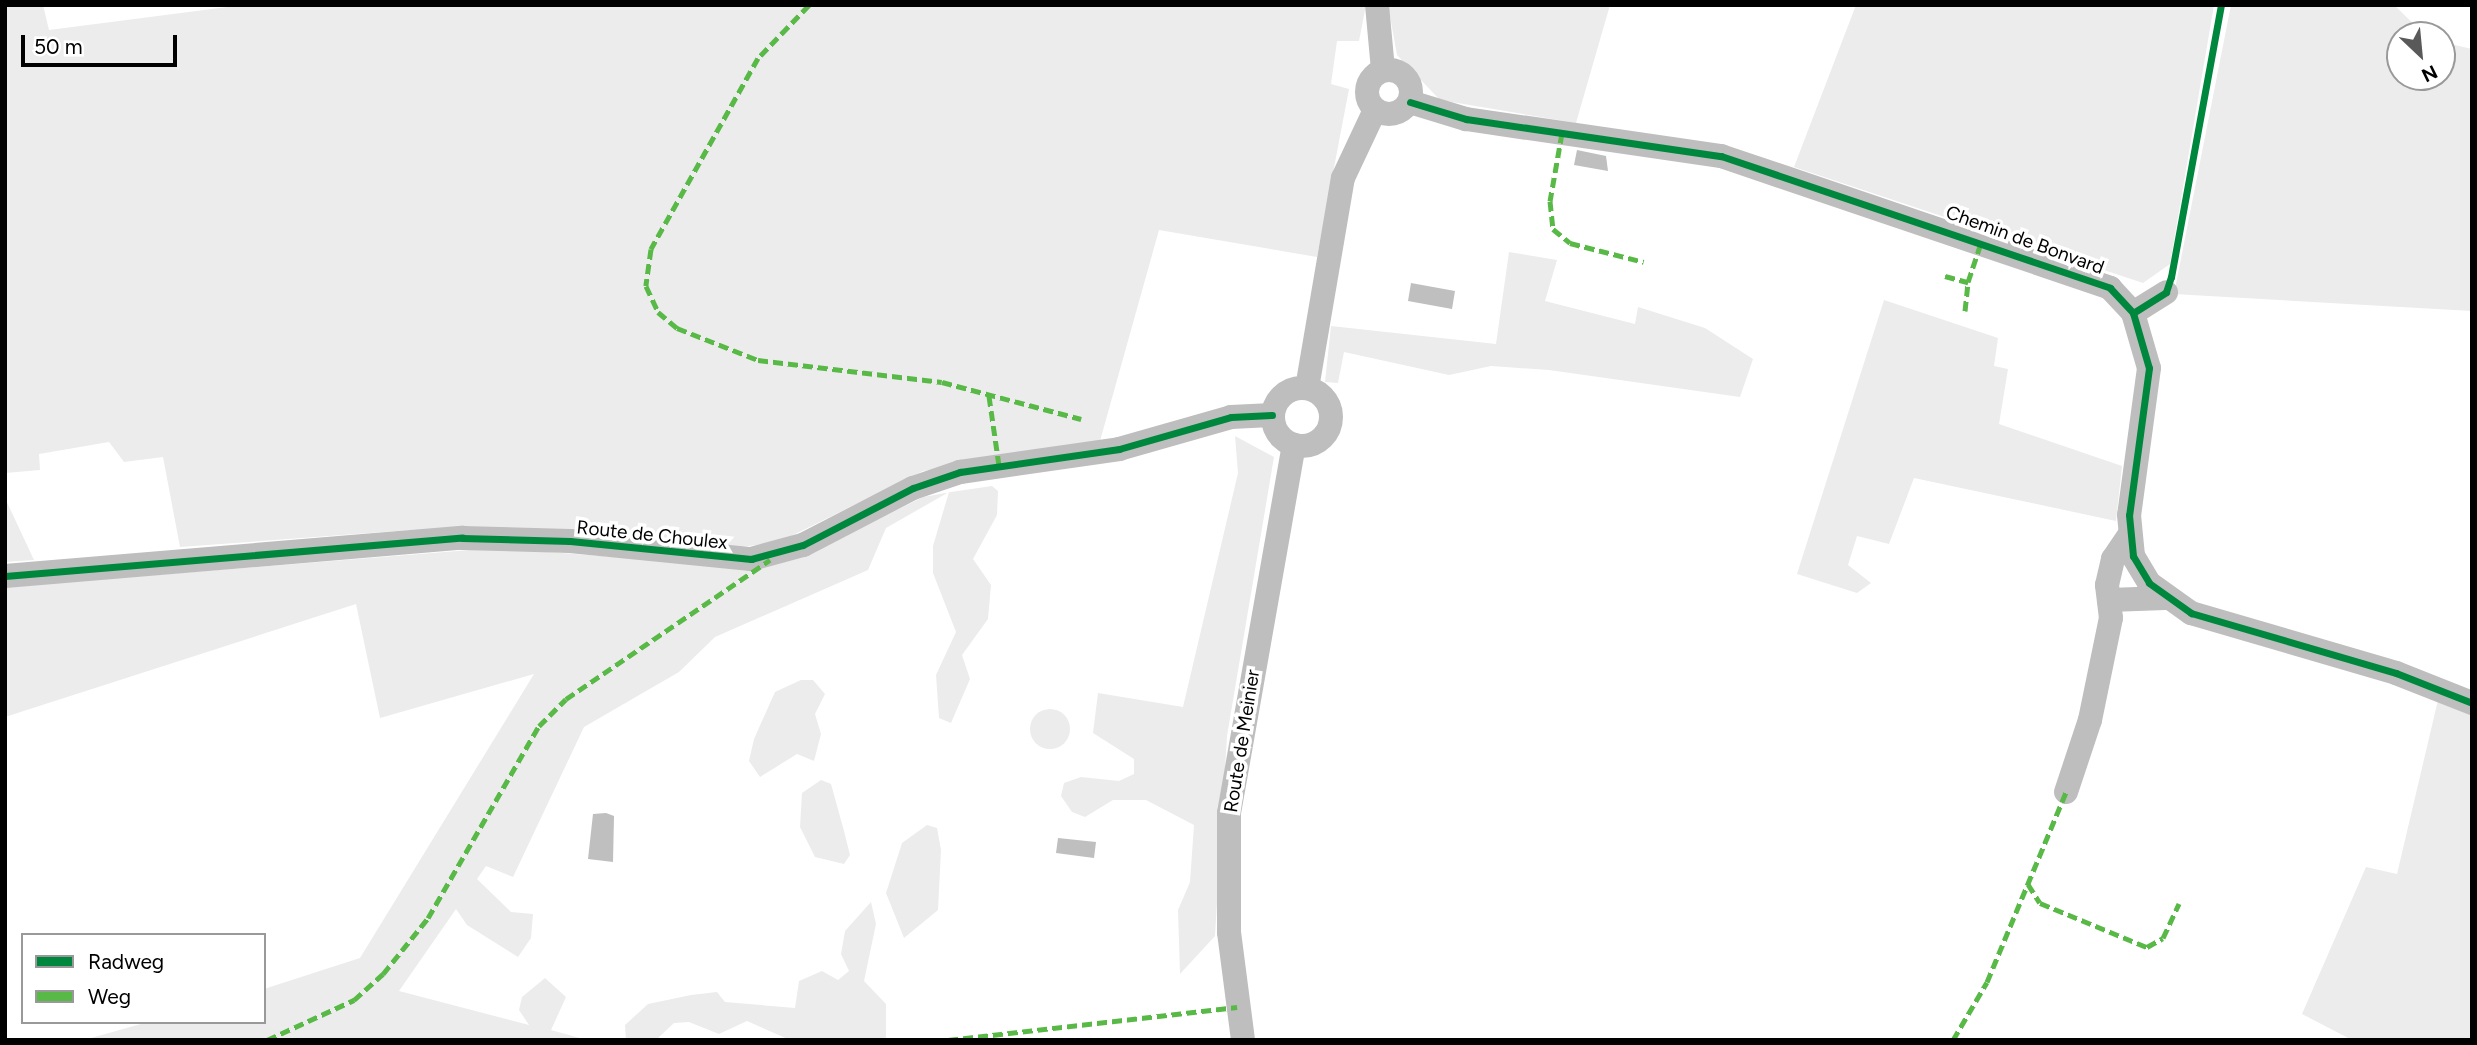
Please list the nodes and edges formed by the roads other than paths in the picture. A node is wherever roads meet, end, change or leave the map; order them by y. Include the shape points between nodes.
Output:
1 (1377, 5) edge
2 (1383, 70) junction
3 (1410, 102) junction
4 (1375, 110) junction
5 (2166, 292) dead end
6 (2133, 313) junction
7 (1307, 388) junction
8 (1272, 415) junction
9 (1294, 445) junction
10 (2129, 535) junction
11 (5, 576) edge
12 (2165, 598) junction
13 (2109, 600) junction
14 (2472, 703) edge
15 (2066, 792) dead end
16 (1242, 1040) edge

1 - 2 street
2 - 3 street via 1410,82
2 - 4 street via 1367,92
3 - 4 street via 1398,113
3 - 6 street, Chemin de Bonvard via 1466,119 1721,156 2091,279 2116,293
4 - 7 street via 1343,178
5 - 6 street
6 - 10 street, Chemin de Bonvard via 2149,368
7 - 8 street via 1280,397
7 - 9 street via 1325,398 1331,418 1315,443
8 - 9 street via 1278,434
8 - 11 street, Route de Choulex via 1231,417 1119,449 960,472 914,488 803,545 751,559 570,541 462,538
9 - 16 street, Route de Meinier via 1229,813 1229,932
10 - 12 street, Chemin de Bonvard via 2141,570
10 - 13 street via 2113,559
12 - 13 street
12 - 14 street, Chemin de Bonvard via 2191,613 2396,673
13 - 15 street via 2111,618 2090,720

